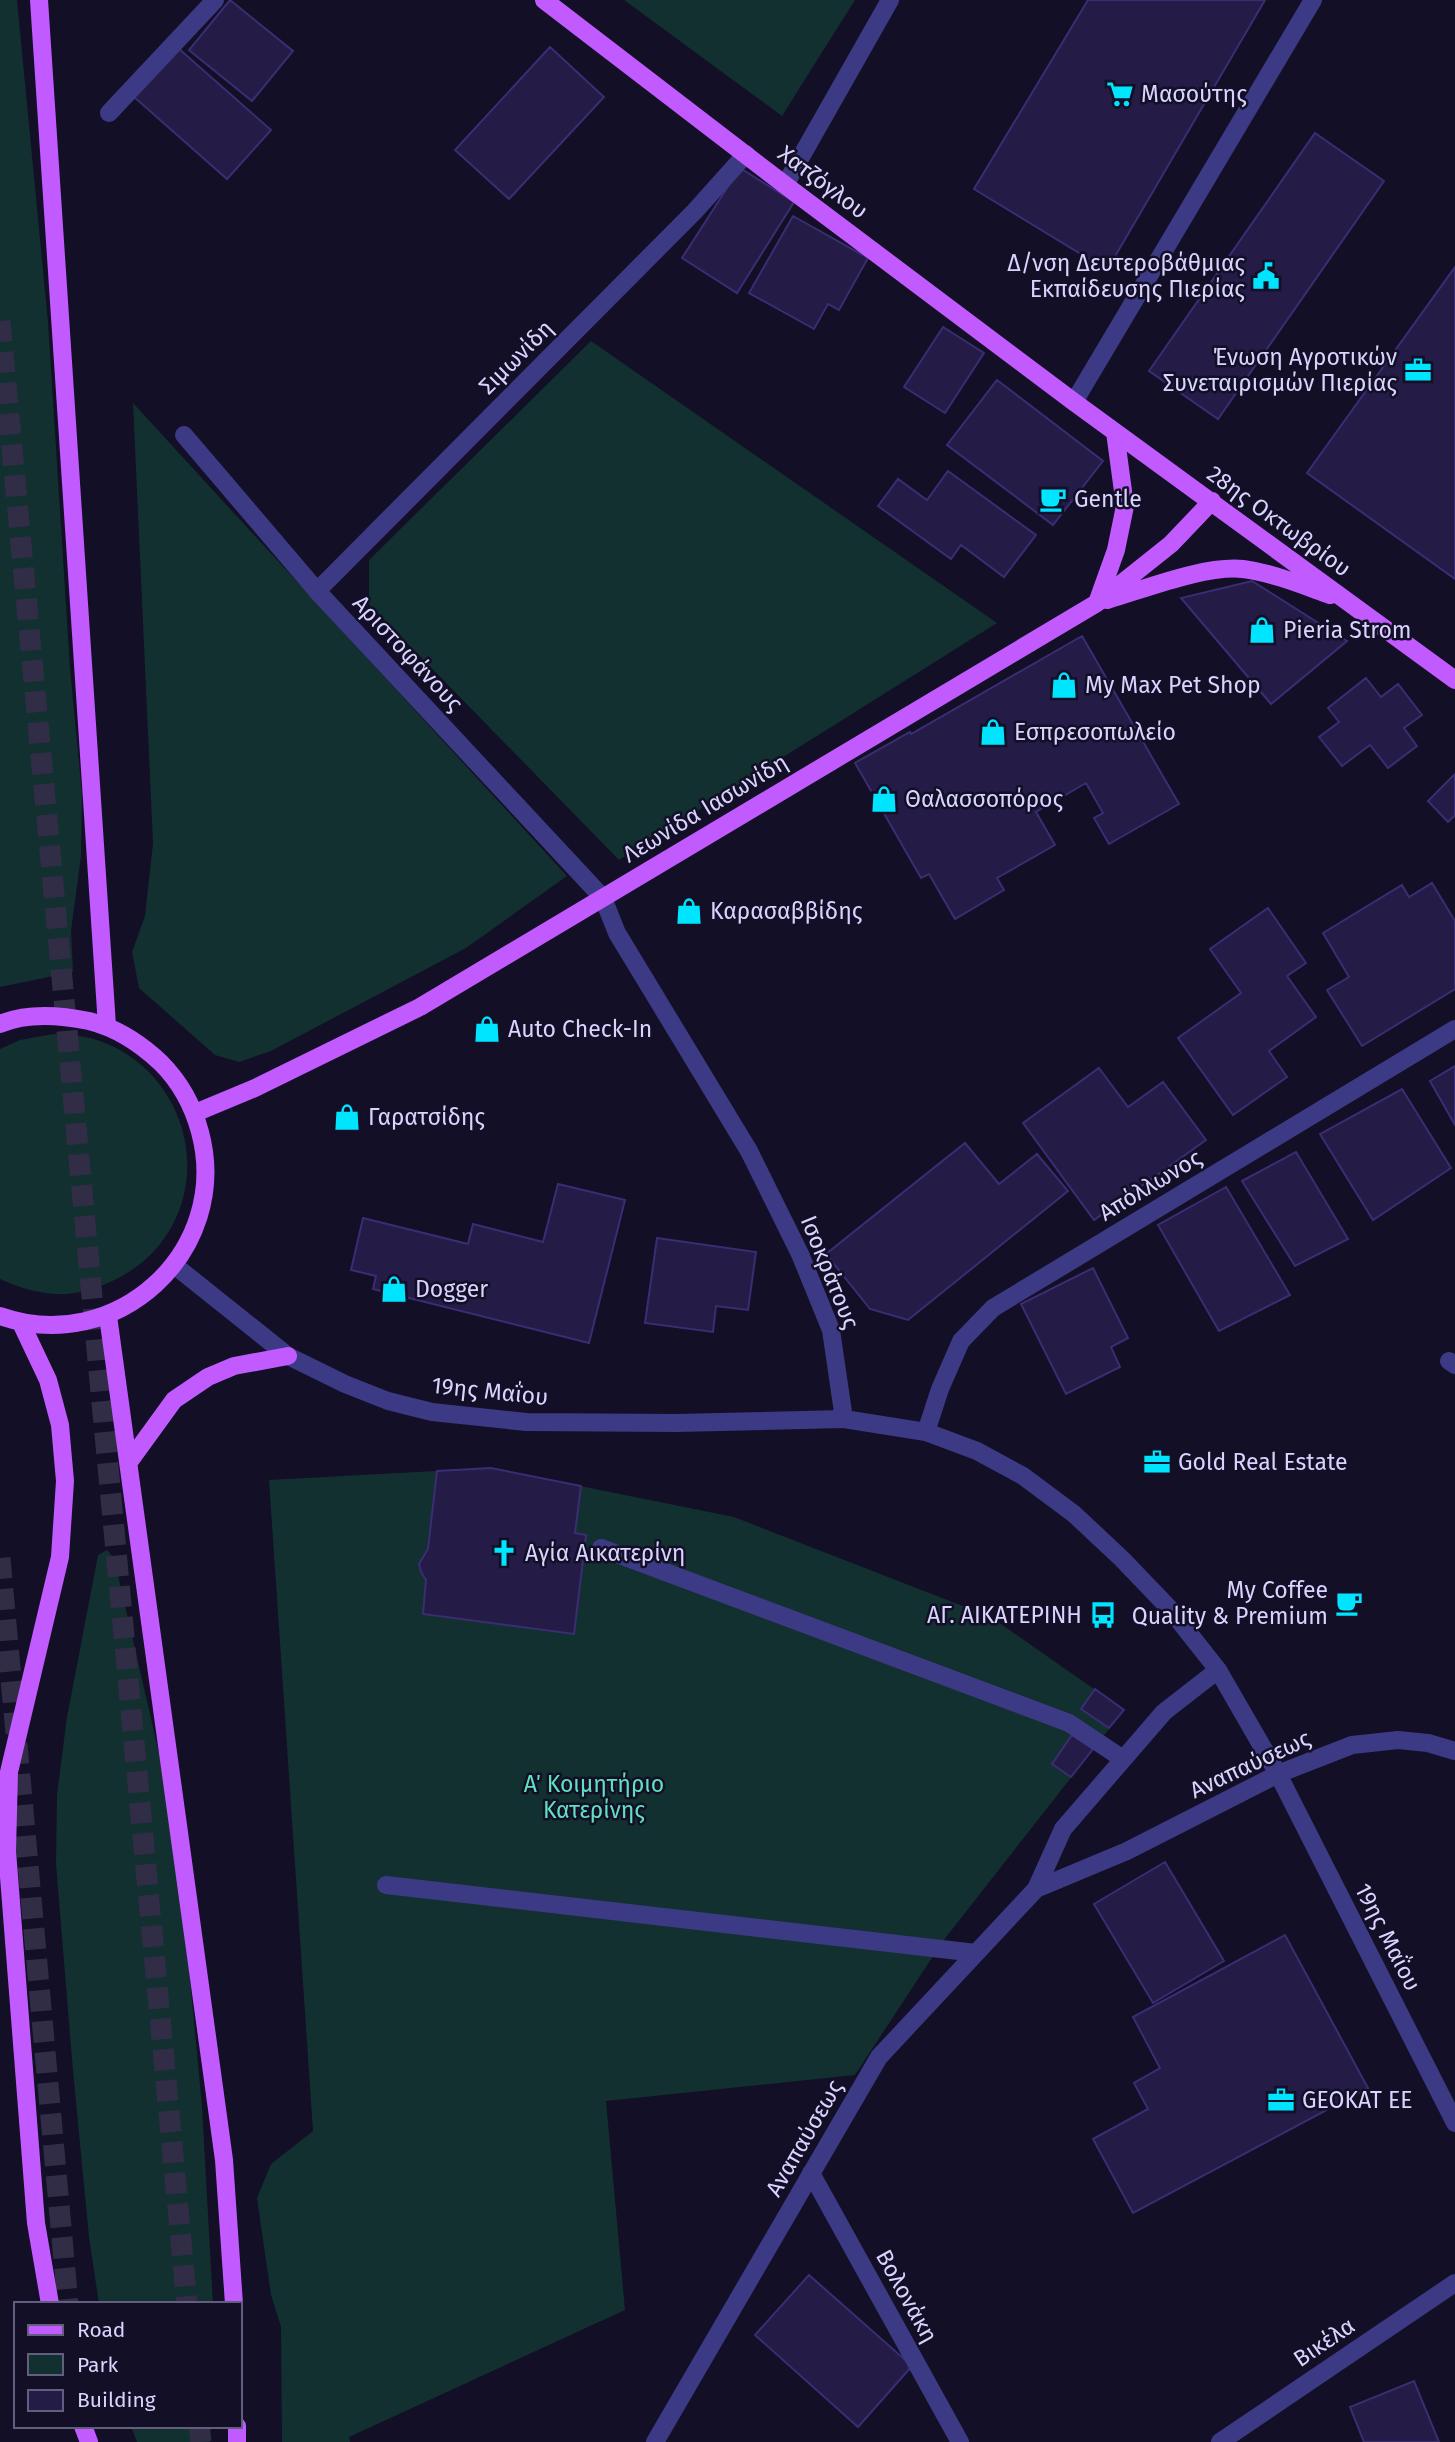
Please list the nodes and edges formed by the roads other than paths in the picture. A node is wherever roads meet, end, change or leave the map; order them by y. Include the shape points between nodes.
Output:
1 (39, 0) edge
2 (215, 0) edge
3 (544, 0) edge
4 (890, 0) edge
5 (1314, 0) edge
6 (109, 113) dead end
7 (746, 153) junction
8 (785, 185) junction
9 (1074, 402) junction
10 (1115, 432) junction
11 (184, 435) dead end
12 (1212, 501) junction
13 (317, 591) junction
14 (1349, 602) junction
15 (1097, 603) junction
16 (1455, 680) edge
17 (603, 898) junction
18 (0, 1024) edge
19 (107, 1026) junction
20 (1455, 1029) edge
21 (195, 1113) junction
22 (174, 1265) junction
23 (108, 1315) junction
24 (0, 1316) edge
25 (21, 1324) junction
26 (288, 1356) junction
27 (844, 1419) junction
28 (926, 1432) junction
29 (129, 1462) junction
30 (601, 1548) dead end
31 (1218, 1670) junction
32 (1455, 1751) edge
33 (1123, 1759) junction
34 (4, 1771) edge
35 (1278, 1774) junction
36 (386, 1885) dead end
37 (1036, 1889) junction
38 (976, 1953) junction
39 (1455, 2123) edge
40 (811, 2173) junction
41 (1455, 2283) edge
42 (50, 2302) edge
43 (234, 2302) edge
44 (655, 2442) edge
45 (960, 2442) edge
46 (1220, 2442) edge

1 - 19 main road
2 - 6 street
3 - 7 main road, Χατζόγλου
4 - 8 street
5 - 9 street
7 - 8 main road, Χατζόγλου
7 - 13 street, Σιμωνίδη via 695,212
8 - 9 main road, Χατζόγλου
9 - 10 main road, 28ης Οκτωβρίου
10 - 12 main road, 28ης Οκτωβρίου
10 - 15 main road via 1125,506 1116,550
11 - 13 street, Αριστοφάνους
12 - 14 main road, 28ης Οκτωβρίου
12 - 15 main road, Λεωνίδα Ιασωνίδη via 1171,544
13 - 17 street, Αριστοφάνους
14 - 15 main road via 1282,577 1241,569 1198,573
14 - 16 main road, 28ης Οκτωβρίου
15 - 17 main road, Λεωνίδα Ιασωνίδη
17 - 21 main road, Λεωνίδα Ιασωνίδη via 420,1007
17 - 27 street, Ισοκράτους via 617,933 748,1152 800,1254 831,1329
18 - 19 main road via 59,1015
19 - 21 main road via 144,1046 174,1076
20 - 28 street, Απόλλωνος via 992,1308 961,1341
21 - 22 main road via 205,1151 205,1191 194,1230
22 - 23 main road via 145,1294
22 - 26 street, 19ης Μαΐου
23 - 25 main road via 80,1323
23 - 29 main road
24 - 25 main road
25 - 34 main road via 48,1380 60,1424 65,1482 60,1558
26 - 27 street, 19ης Μαΐου via 388,1401 432,1412 526,1422
26 - 29 main road via 234,1366 174,1399
27 - 28 street
28 - 31 street via 977,1451 1023,1476 1074,1514 1169,1608
29 - 43 main road via 224,2160
30 - 33 street via 1069,1723
31 - 33 street, Αναπαύσεως via 1164,1712
31 - 35 street
32 - 35 street, Αναπαύσεως via 1398,1741 1352,1745
33 - 37 street, Αναπαύσεως via 1063,1829
34 - 42 main road via 36,2223
35 - 37 street, Αναπαύσεως via 1127,1851
35 - 39 street, 19ης Μαΐου
36 - 38 street
37 - 38 street, Αναπαύσεως
38 - 40 street, Αναπαύσεως via 879,2057
40 - 44 street, Αναπαύσεως
40 - 45 street, Βολονάκη
41 - 46 street, Βικέλα

